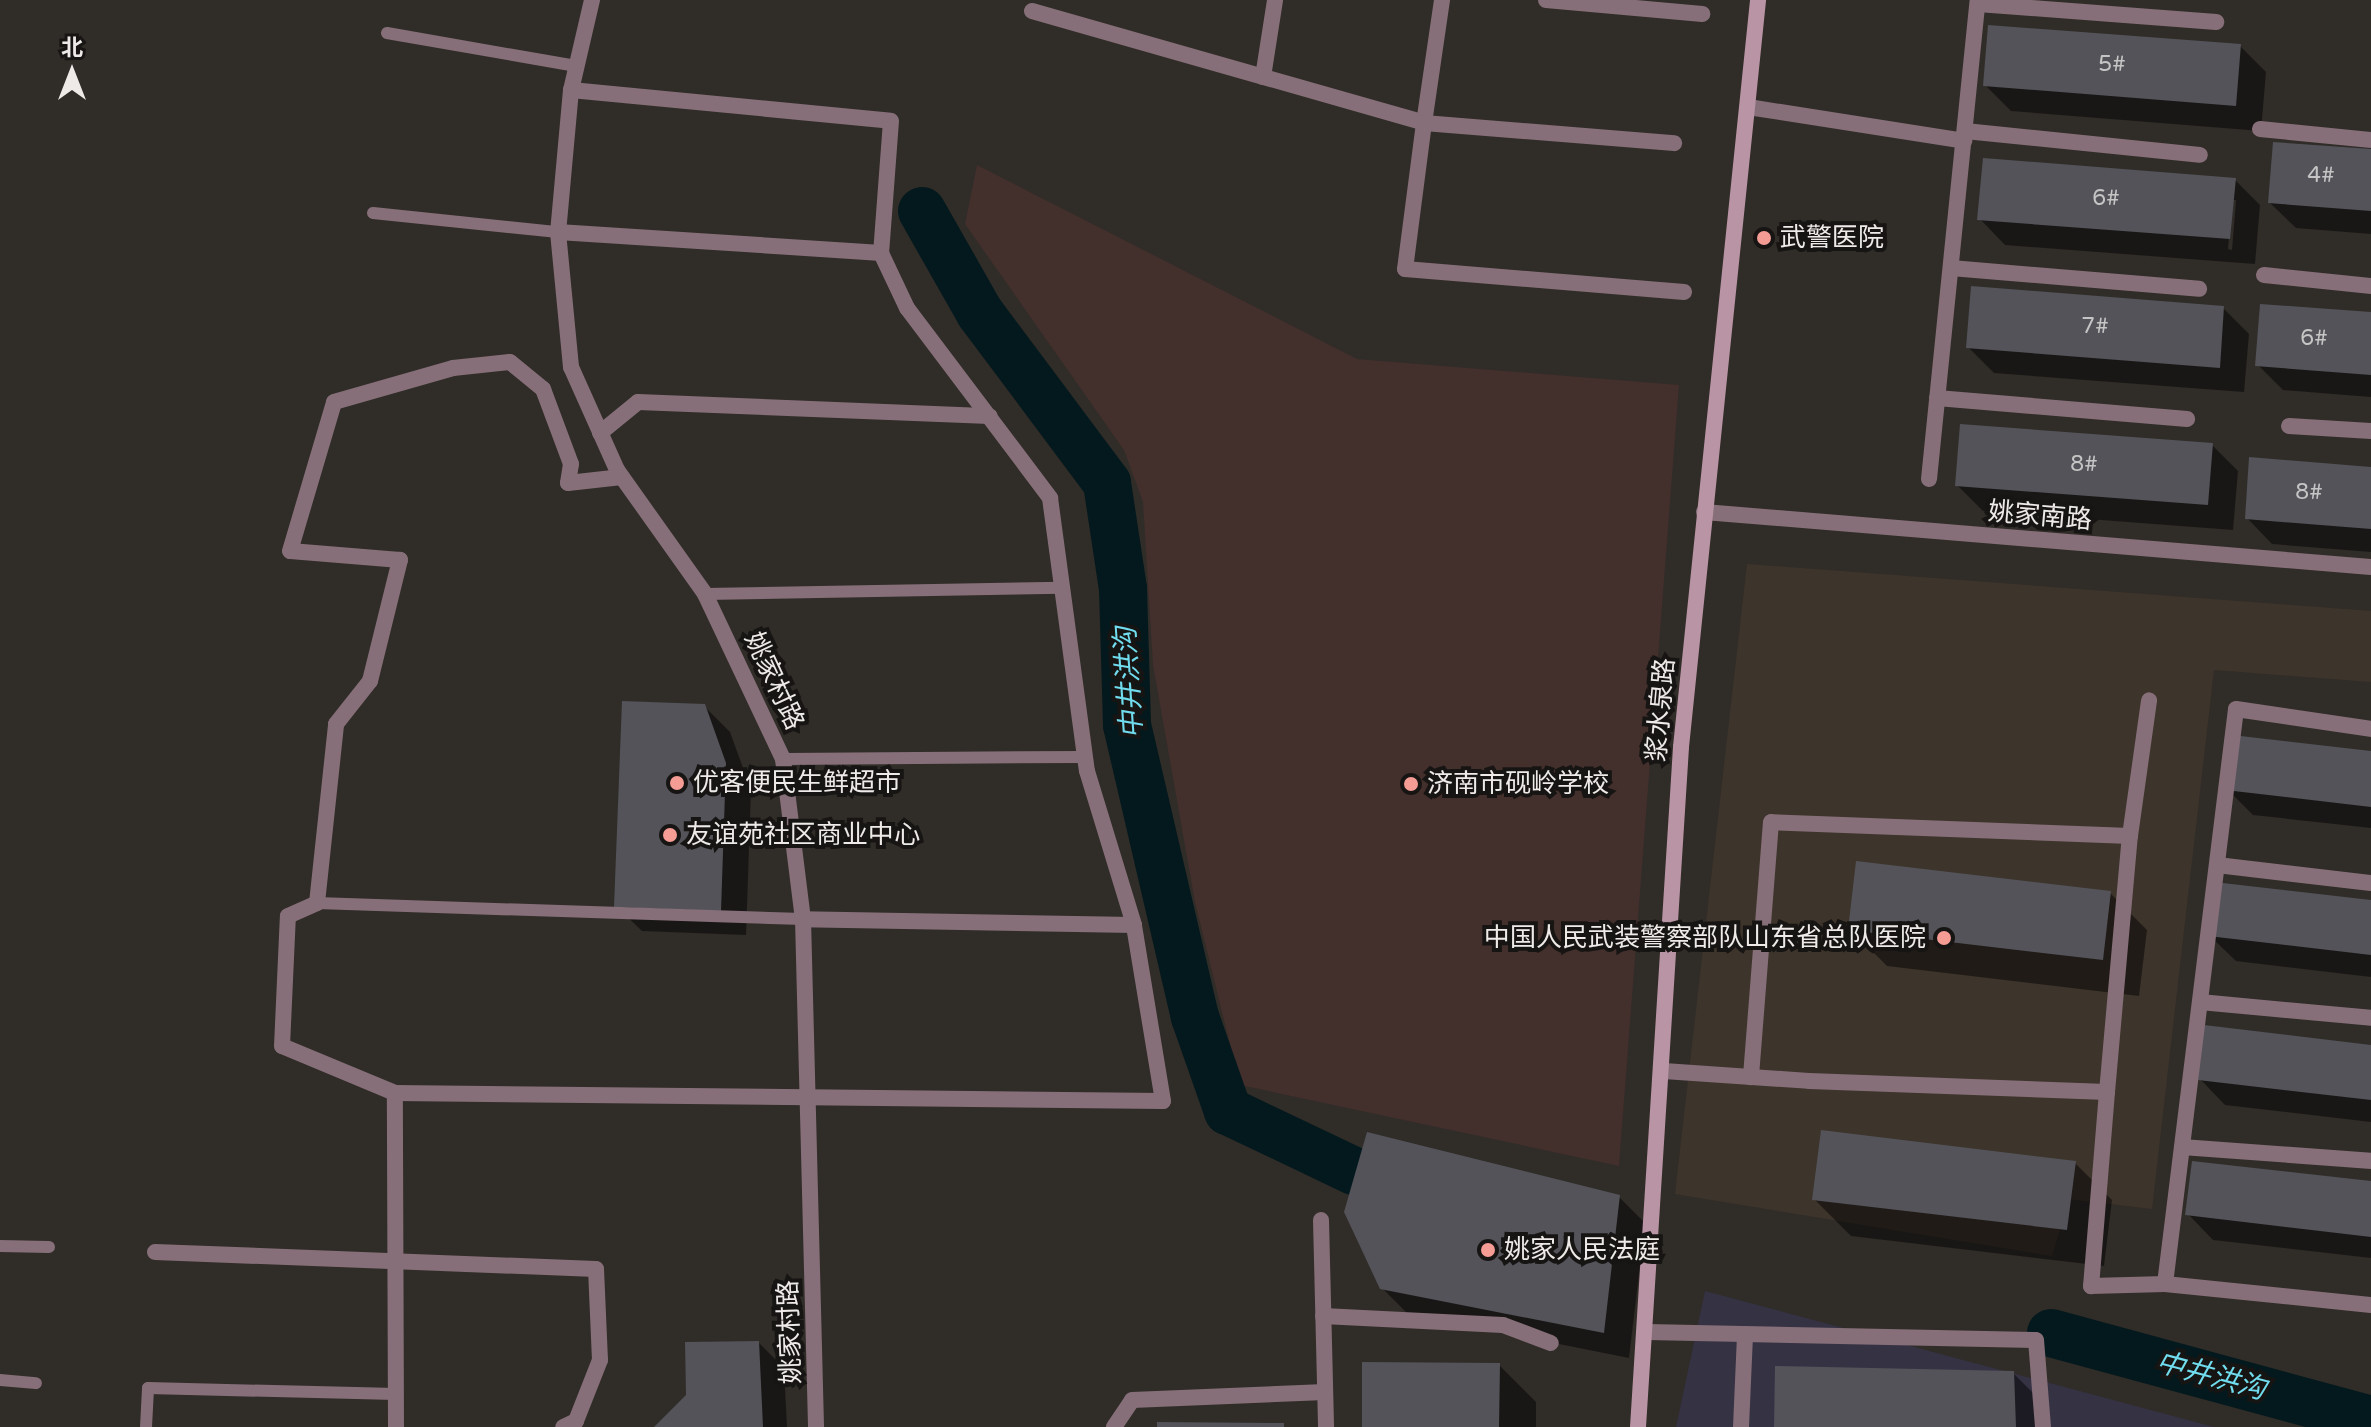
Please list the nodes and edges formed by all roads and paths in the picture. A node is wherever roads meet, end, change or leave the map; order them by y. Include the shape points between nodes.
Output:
1 (592, 0) edge
2 (1275, 0) edge
3 (1442, 0) edge
4 (1546, 0) edge
5 (1758, 0) edge
6 (1978, 2) edge
7 (1032, 11) dead end
8 (1702, 14) dead end
9 (2216, 22) dead end
10 (387, 33) dead end
11 (576, 66) junction
12 (1263, 77) junction
13 (571, 90) junction
14 (1748, 107) junction
15 (1424, 123) junction
16 (2260, 129) dead end
17 (1965, 136) junction
18 (2371, 140) edge
19 (1674, 143) dead end
20 (2200, 155) dead end
21 (373, 213) dead end
22 (558, 232) junction
23 (881, 253) junction
24 (1951, 268) junction
25 (2264, 275) dead end
26 (2371, 286) edge
27 (2199, 289) dead end
28 (1684, 292) dead end
29 (1937, 398) junction
30 (990, 416) junction
31 (2187, 419) dead end
32 (2289, 426) dead end
33 (2371, 431) edge
34 (600, 433) junction
35 (622, 477) junction
36 (1929, 479) dead end
37 (1704, 512) junction
38 (2371, 567) edge
39 (1062, 588) junction
40 (705, 594) junction
41 (2149, 700) dead end
42 (2371, 729) edge
43 (1084, 757) junction
44 (783, 759) junction
45 (2130, 836) junction
46 (2217, 865) junction
47 (2371, 883) edge
48 (317, 903) junction
49 (803, 919) junction
50 (1134, 925) junction
51 (2200, 1002) junction
52 (2371, 1018) edge
53 (1664, 1071) junction
54 (1751, 1077) junction
55 (807, 1092) junction
56 (2107, 1092) junction
57 (395, 1093) junction
58 (2182, 1147) junction
59 (2371, 1161) edge
60 (1321, 1220) dead end
61 (0, 1246) edge
62 (49, 1247) dead end
63 (155, 1252) dead end
64 (395, 1260) junction
65 (2165, 1284) junction
66 (2371, 1305) edge
67 (1323, 1316) junction
68 (1647, 1332) junction
69 (1745, 1334) junction
70 (1551, 1343) dead end
71 (0, 1380) edge
72 (36, 1383) dead end
73 (1325, 1392) junction
74 (396, 1394) junction
75 (146, 1427) edge
76 (396, 1427) edge
77 (563, 1427) edge
78 (816, 1427) edge
79 (1114, 1427) edge
80 (1326, 1427) edge
81 (1638, 1427) edge
82 (1741, 1427) edge
83 (2043, 1427) edge

1 - 11 street, 姚家村路
2 - 12 street
3 - 15 street
4 - 8 street
5 - 14 main road, 浆水泉路
6 - 9 street
6 - 17 street
7 - 12 street
10 - 11 lane
11 - 13 street, 姚家村路
12 - 15 street
13 - 22 street, 姚家村路
13 - 23 street via 891,121
14 - 17 street
14 - 37 main road, 浆水泉路
15 - 19 street
15 - 28 street via 1405,269
16 - 18 street
17 - 20 street
17 - 24 street
21 - 22 lane
22 - 23 street
22 - 34 street, 姚家村路 via 571,367
23 - 30 street via 907,308
24 - 27 street
24 - 29 street
25 - 26 street
29 - 31 street
29 - 36 street
30 - 34 street via 638,402
30 - 39 street via 1050,498
32 - 33 street
34 - 35 street, 姚家村路
35 - 40 street, 姚家村路
35 - 48 street via 568,483 571,464 543,389 510,362 453,368 334,402 290,551 400,560 370,681 336,724
37 - 38 street, 姚家南路
37 - 53 main road, 浆水泉路 via 1681,747
39 - 40 lane
39 - 43 street
40 - 44 street, 姚家村路
41 - 45 street
42 - 46 street via 2236,709
43 - 44 lane
43 - 50 street
44 - 49 street, 姚家村路
45 - 54 street via 1771,822
45 - 56 street
46 - 47 street
46 - 51 street
48 - 49 lane
48 - 57 street via 288,916 282,1046
49 - 50 street
49 - 55 street, 姚家村路
50 - 55 street via 1163,1101
51 - 52 street
51 - 58 street
53 - 54 street
53 - 68 main road, 浆水泉路
54 - 56 street
55 - 57 street
55 - 78 street, 姚家村路
56 - 65 street via 2091,1286
57 - 64 street
58 - 59 street
58 - 65 street
60 - 67 street
61 - 62 lane
63 - 64 street
64 - 74 street
64 - 77 street via 596,1269 600,1360 576,1421
65 - 66 street
67 - 70 street via 1503,1325
67 - 73 street
68 - 69 street
68 - 81 main road, 浆水泉路
69 - 82 street
69 - 83 street via 2036,1340
71 - 72 lane
73 - 79 street via 1132,1400
73 - 80 street
74 - 75 lane via 148,1388
74 - 76 street

